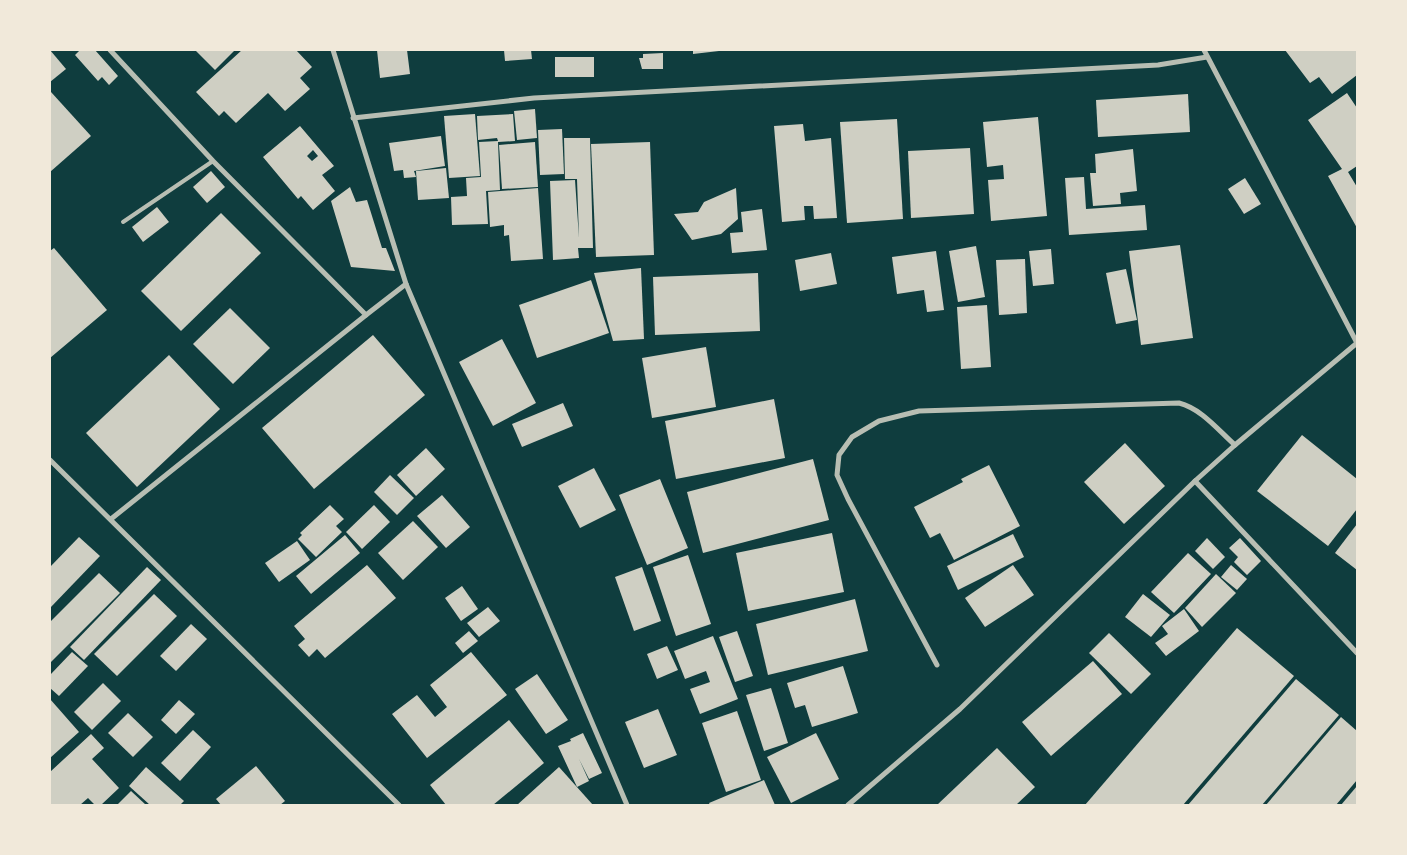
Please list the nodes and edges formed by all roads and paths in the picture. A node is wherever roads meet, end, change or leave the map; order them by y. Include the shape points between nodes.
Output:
1 (110, 50) edge
2 (333, 50) edge
3 (1204, 50) edge
4 (1207, 57) junction
5 (353, 118) junction
6 (213, 160) junction
7 (123, 222) dead end
8 (406, 284) junction
9 (366, 315) junction
10 (1357, 343) edge
11 (1235, 445) junction
12 (50, 460) edge
13 (1195, 481) junction
14 (111, 519) junction
15 (1357, 653) edge
16 (937, 665) dead end
17 (399, 805) edge
18 (628, 805) edge
19 (848, 805) edge

1 - 6 street
2 - 5 street
3 - 4 street
4 - 5 street via 1158,65 534,98
4 - 10 street
5 - 8 street
6 - 7 lane
6 - 9 street
8 - 9 street
8 - 18 street
9 - 14 street
10 - 11 street
11 - 13 street
11 - 16 street via 1201,414 1179,403 919,411 879,421 852,437 839,455 837,475
12 - 14 street
13 - 15 street
13 - 19 street via 960,709
14 - 17 street

